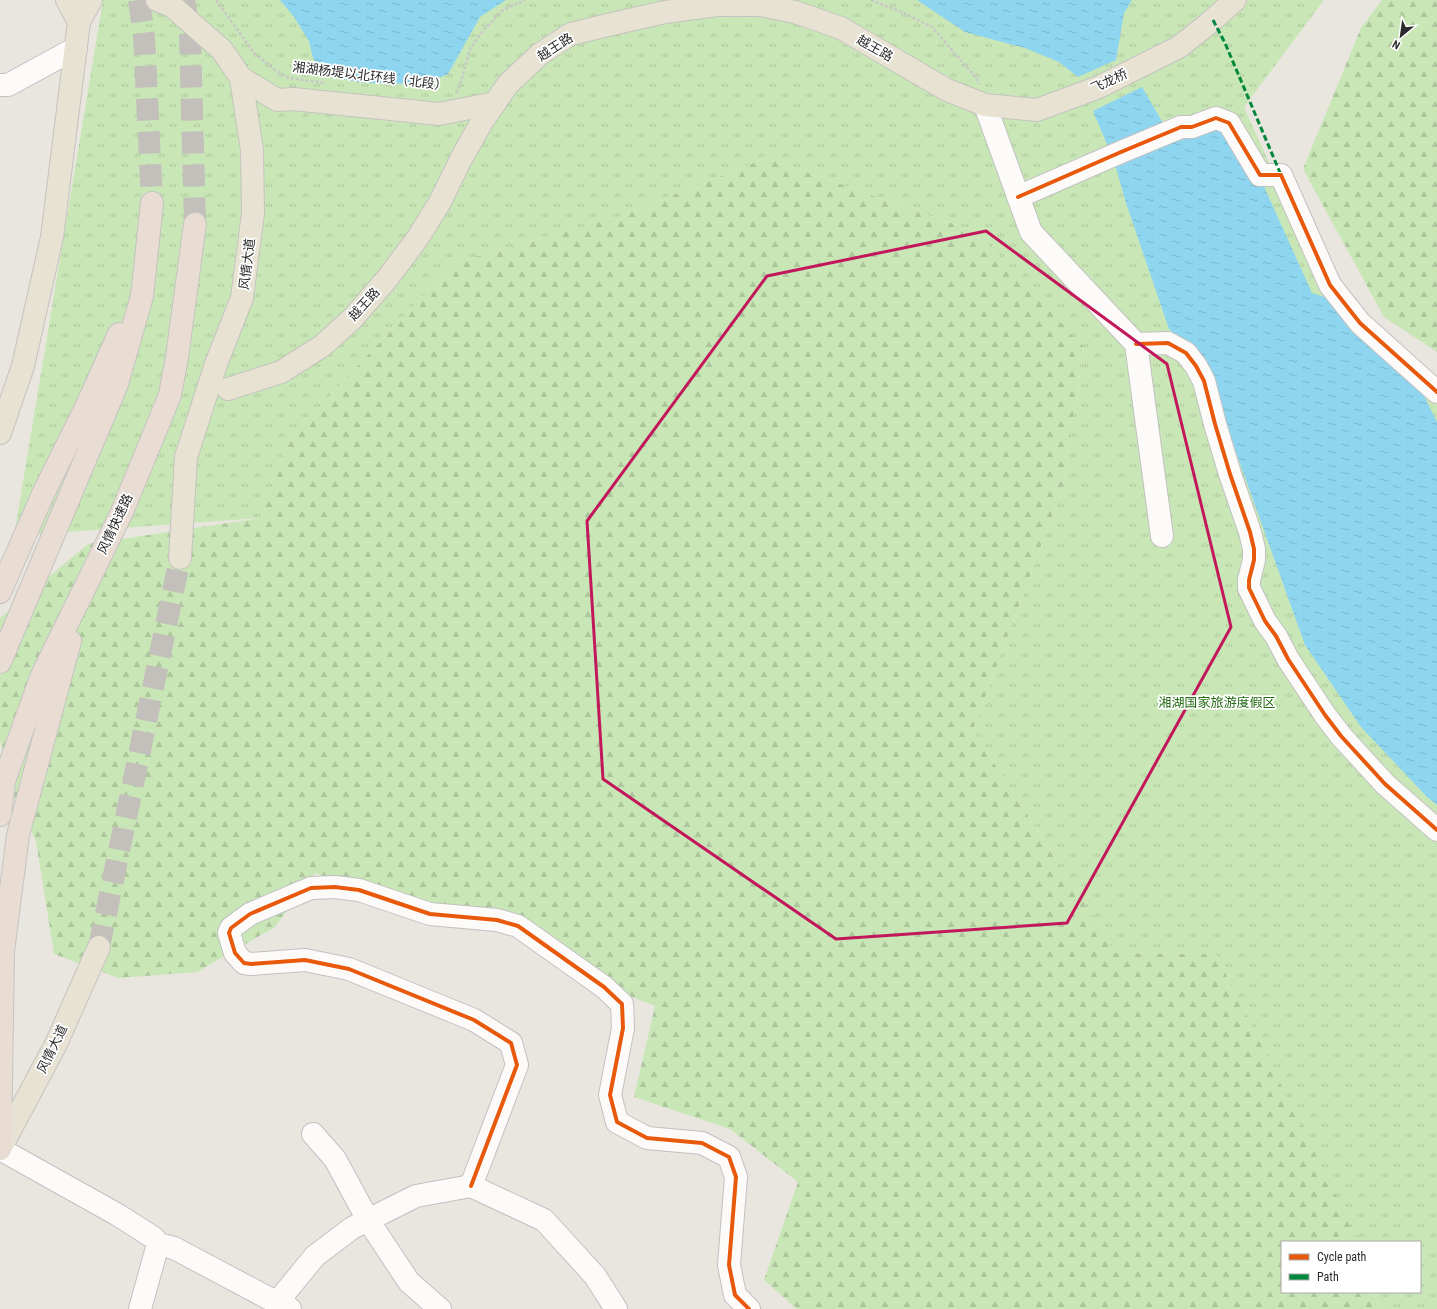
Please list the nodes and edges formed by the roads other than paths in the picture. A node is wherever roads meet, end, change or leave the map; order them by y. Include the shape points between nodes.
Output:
1 (67, 0) edge
2 (91, 0) edge
3 (157, 0) edge
4 (1235, 0) edge
5 (79, 22) junction
6 (76, 48) junction
7 (241, 78) junction
8 (0, 85) edge
9 (285, 100) junction
10 (495, 103) junction
11 (985, 105) junction
12 (1037, 110) joint
13 (252, 150) junction
14 (1018, 197) junction
15 (195, 224) tunnel mouth
16 (1136, 344) junction
17 (228, 389) dead end
18 (1437, 392) edge
19 (0, 433) edge
20 (1162, 536) dead end
21 (180, 558) tunnel mouth
22 (0, 592) edge
23 (83, 592) junction
24 (0, 662) edge
25 (0, 815) edge
26 (1437, 830) edge
27 (99, 947) tunnel mouth
28 (313, 1134) dead end
29 (0, 1149) edge
30 (471, 1186) junction
31 (368, 1220) junction
32 (158, 1244) junction
33 (284, 1305) edge
34 (140, 1309) edge
35 (440, 1309) edge
36 (616, 1309) edge
37 (749, 1309) edge

1 - 5 main road
2 - 5 main road
3 - 7 main road, 风情大道 via 172,6 222,50
4 - 12 main road, 飞龙桥 via 1179,47 1099,87
5 - 6 main road
6 - 8 street via 8,85
6 - 19 main road via 52,237 23,366
7 - 9 main road
7 - 13 main road, 风情大道
9 - 10 main road via 439,114
9 - 13 main road via 253,113
10 - 11 main road, 越王路 via 508,84 540,54 571,34 665,12 716,5 760,5 795,12 841,28 947,90
10 - 17 main road, 越王路 via 417,239 352,319 322,346 282,372
11 - 12 main road, 越王路
11 - 14 street
13 - 21 main road, 风情大道 via 253,213 242,298 216,364 186,457
14 - 16 street via 1031,232
14 - 18 street via 1181,128 1192,128 1216,118 1229,123 1260,175 1281,175 1330,285 1360,323
15 - 23 highway, 风情快速路 via 170,395 122,512
16 - 20 street
16 - 26 street via 1168,343 1186,353 1196,366 1204,381 1250,532 1254,560 1249,588 1265,621 1341,736 1385,784
22 - 24 highway via 43,494 121,330 152,203 142,296 116,384
23 - 25 highway, 风情快速路 via 42,675 4,781
23 - 29 highway via 18,835 2,951
27 - 29 main road, 风情大道 via 56,1044
28 - 31 street via 335,1159
29 - 32 street via 118,1215 154,1238
30 - 31 street via 416,1196
30 - 36 street via 544,1220 595,1276
30 - 37 street via 517,1065 511,1044 474,1020 349,969 305,960 244,963 235,953 229,933 231,928 250,914 311,888 335,886 359,890 430,914 497,920 518,926 598,983 622,1004 623,1028 610,1095 617,1122 647,1138 702,1143 729,1157 736,1177 729,1265 736,1295
31 - 33 street via 352,1228 315,1256
31 - 35 street via 409,1282
32 - 33 street via 174,1248
32 - 34 street

